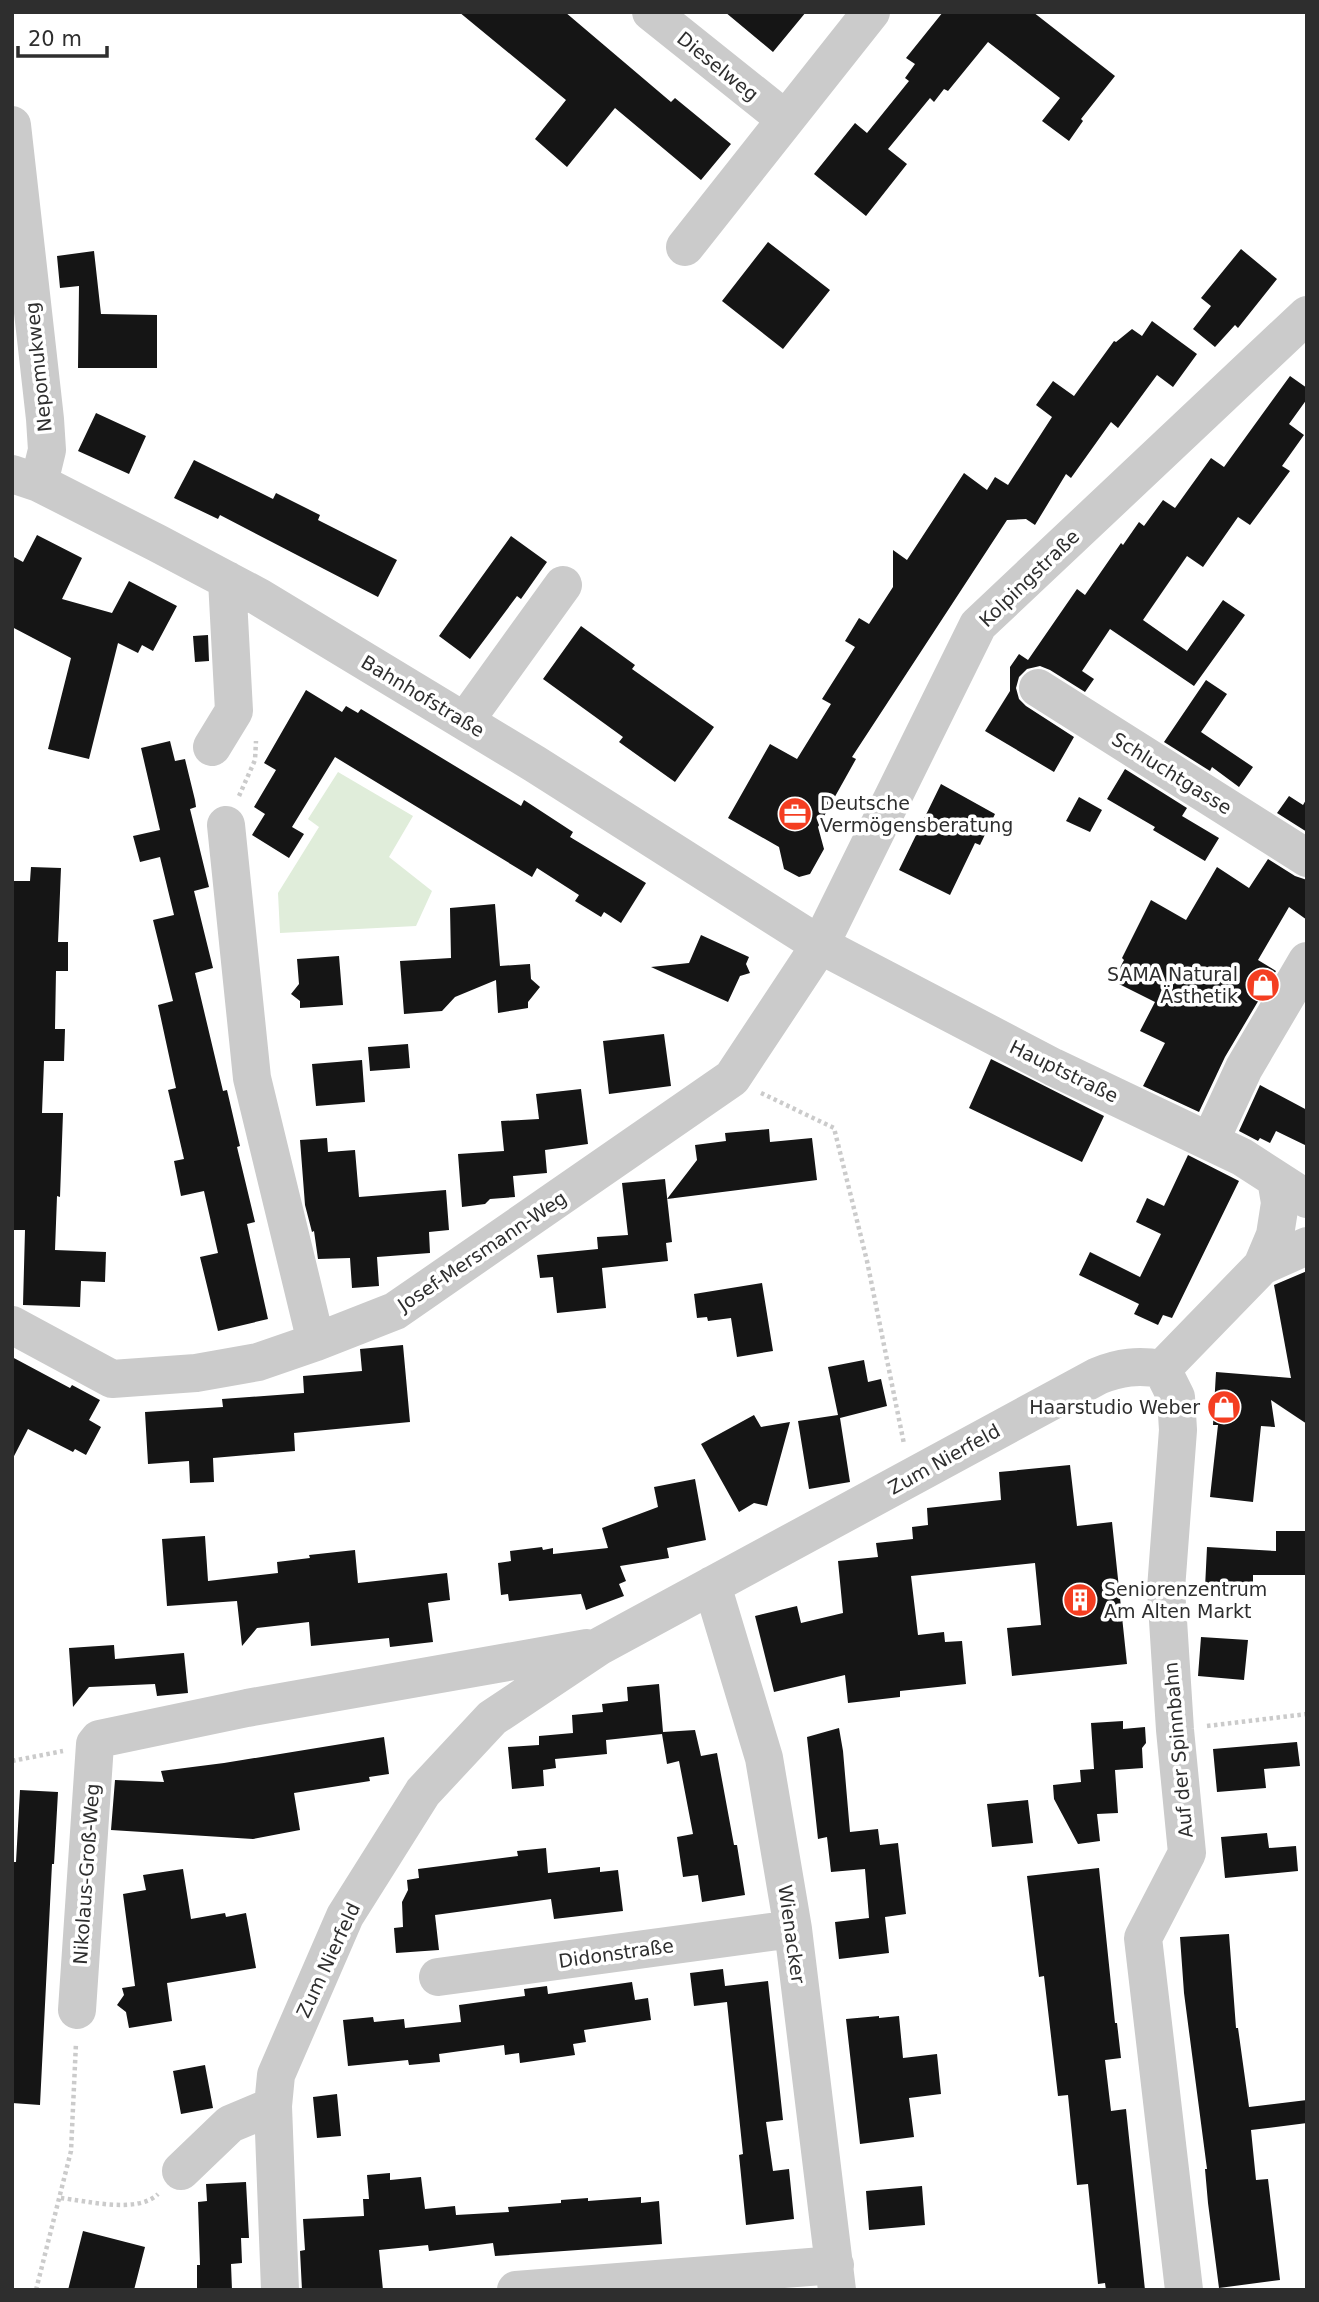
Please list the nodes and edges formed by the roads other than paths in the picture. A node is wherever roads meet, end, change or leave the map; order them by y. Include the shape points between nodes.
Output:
1 (652, 12) edge
2 (871, 12) edge
3 (785, 119) junction
4 (12, 125) edge
5 (685, 247) dead end
6 (1307, 314) edge
7 (26, 478) edge
8 (227, 580) junction
9 (563, 584) dead end
10 (1038, 688) dead end
11 (465, 722) junction
12 (212, 747) dead end
13 (226, 825) dead end
14 (1307, 858) edge
15 (820, 944) junction
16 (1307, 961) edge
17 (1210, 1141) junction
18 (1292, 1189) edge
19 (1307, 1246) edge
20 (1262, 1266) junction
21 (12, 1325) edge
22 (316, 1342) junction
23 (1161, 1369) junction
24 (712, 1585) junction
25 (600, 1646) junction
26 (97, 1742) joint
27 (793, 1929) junction
28 (439, 1977) dead end
29 (77, 2010) road end
30 (272, 2106) junction
31 (181, 2171) road end
32 (836, 2277) edge
33 (280, 2290) edge
34 (516, 2290) edge
35 (1184, 2290) edge

1 - 3 street, Dieselweg
2 - 3 street
3 - 5 street
4 - 7 street, Nepomukweg via 47,450
6 - 15 street, Kolpingstraße via 978,625
7 - 8 street, Bahnhofstraße
8 - 11 street, Bahnhofstraße
8 - 12 street via 234,711
9 - 11 street
10 - 14 street, Schluchtgasse
11 - 15 street, Bahnhofstraße
13 - 22 street via 252,1078
15 - 17 street, Hauptstraße via 1053,1066
15 - 22 street, Josef-Mersmann-Weg via 732,1079 396,1311
16 - 17 street via 1244,1068
17 - 18 street, Hauptstraße
18 - 20 street via 1280,1203 1275,1235
19 - 20 street
20 - 23 street
21 - 22 street, Josef-Mersmann-Weg via 112,1379 196,1373 258,1362
23 - 24 street, Zum Nierfeld via 1119,1368 1098,1376
23 - 35 street, Auf der Spinnbahn via 1176,1397 1178,1430 1166,1589 1187,1853 1143,1938
24 - 25 street, Zum Nierfeld
24 - 27 street, Wienacker via 764,1758
25 - 26 street, Zum Nierfeld via 247,1708
25 - 30 street, Zum Nierfeld via 492,1718 423,1791 345,1916 276,2075
26 - 29 street, Nikolaus-Groß-Weg
27 - 28 street, Didonstraße
27 - 32 street, Wienacker
30 - 31 street via 230,2124
30 - 33 street, Zum Nierfeld
32 - 34 street

